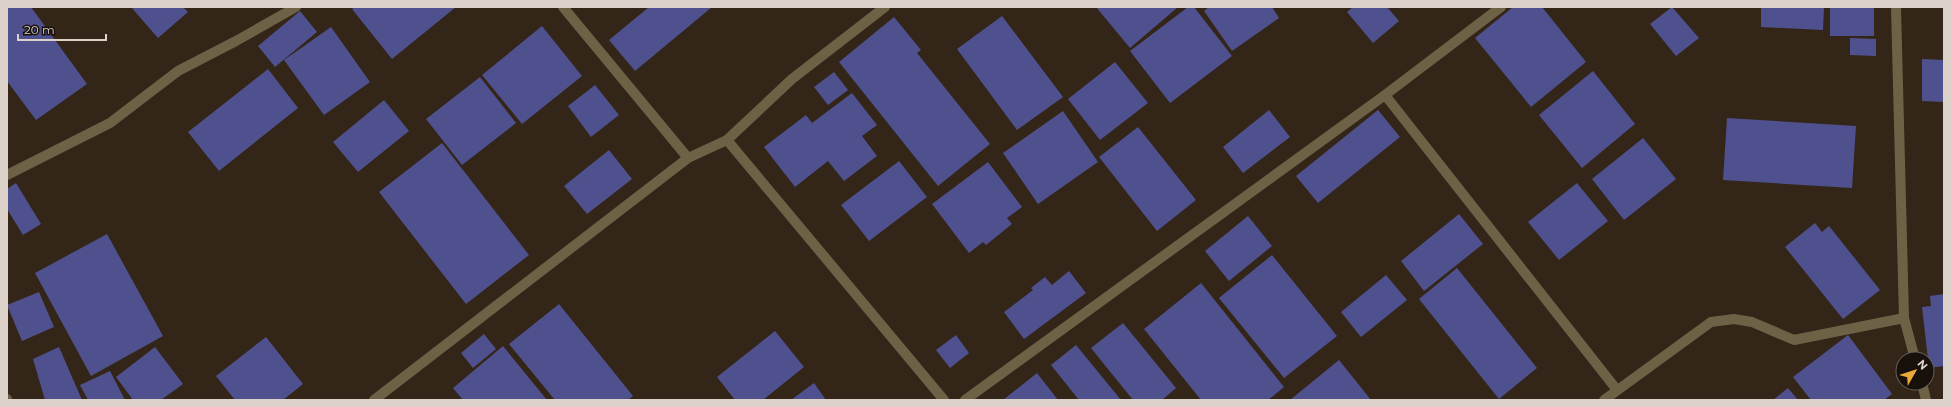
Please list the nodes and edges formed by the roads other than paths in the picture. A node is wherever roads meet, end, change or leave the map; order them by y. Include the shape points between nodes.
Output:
1 (296, 7) edge
2 (563, 7) edge
3 (884, 7) edge
4 (1501, 7) edge
5 (1896, 7) edge
6 (1385, 95) junction
7 (727, 140) junction
8 (688, 158) junction
9 (7, 175) edge
10 (1904, 318) junction
11 (1913, 351) edge
12 (1617, 390) junction
13 (374, 400) edge
14 (944, 400) edge
15 (965, 400) edge
16 (1604, 400) edge

1 - 9 street via 178,71 110,123
2 - 8 street
3 - 7 street via 792,79
4 - 6 street
5 - 10 street
6 - 12 street
6 - 15 street
7 - 8 street
7 - 14 street
8 - 13 street
10 - 11 street
10 - 12 street via 1794,340 1752,322 1734,319 1711,322
12 - 16 street

